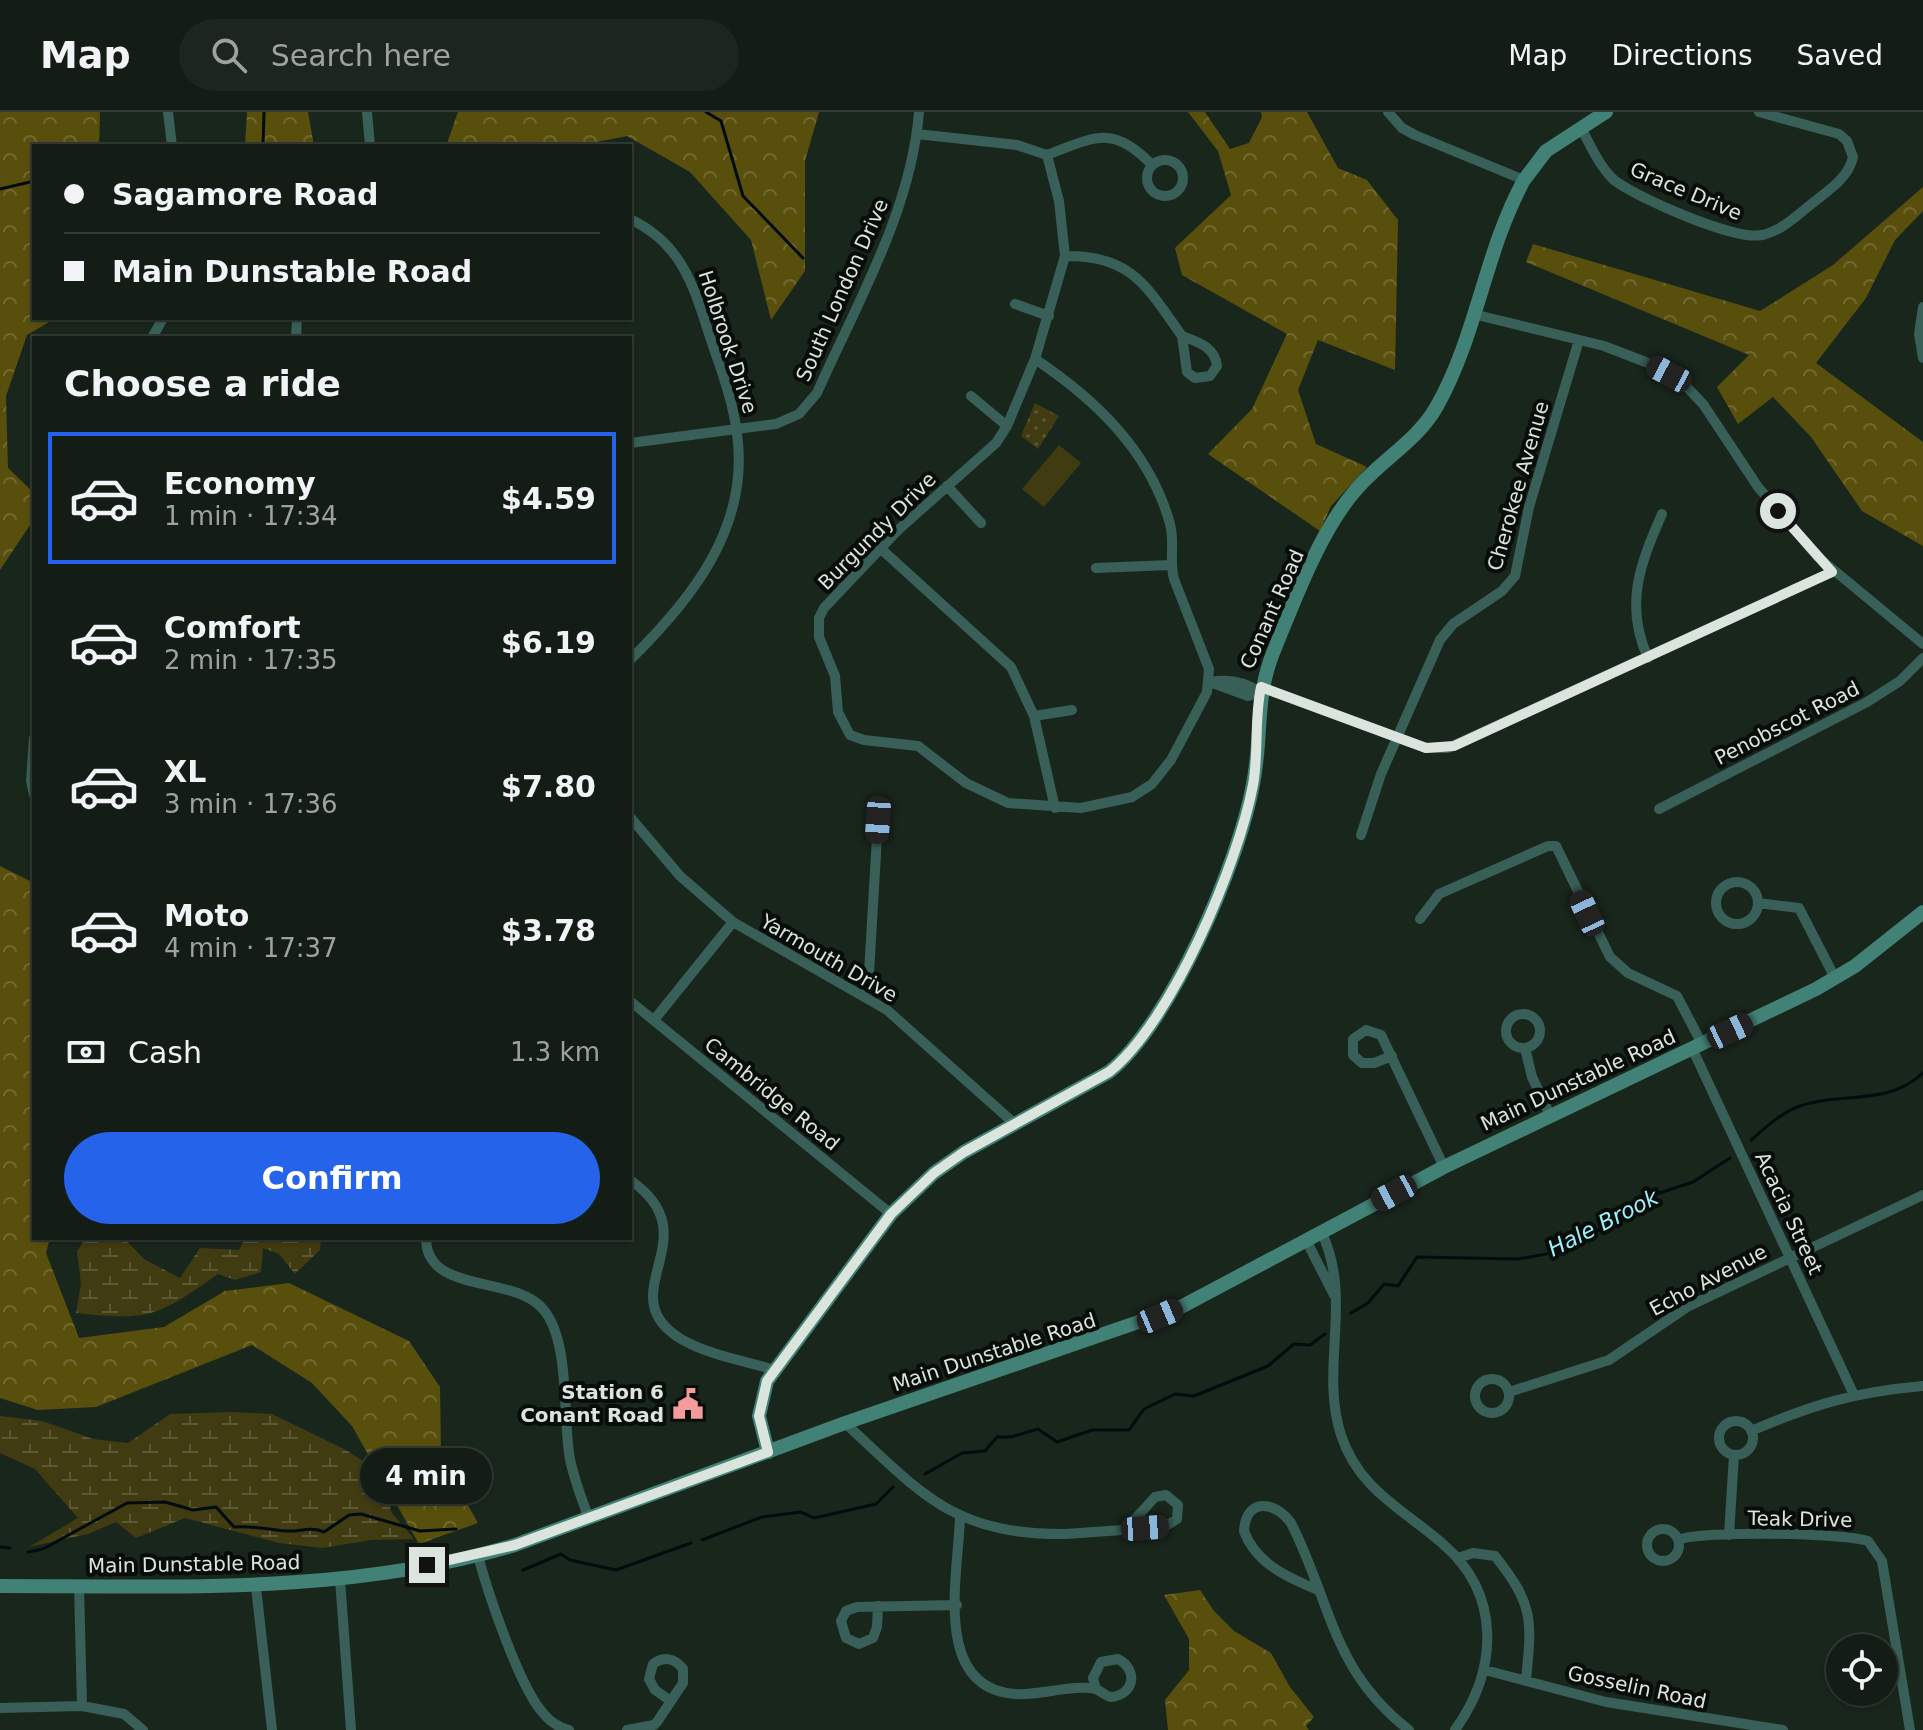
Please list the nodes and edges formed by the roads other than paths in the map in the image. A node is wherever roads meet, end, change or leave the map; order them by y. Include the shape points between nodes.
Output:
1 (168, 112) edge
2 (367, 112) edge
3 (919, 112) edge
4 (1388, 112) edge
5 (1606, 112) edge
6 (1759, 112) edge
7 (1581, 128) junction
8 (917, 134) junction
9 (172, 144) edge
10 (370, 144) edge
11 (1047, 155) junction
12 (1152, 165) dead end
13 (1524, 180) junction
14 (632, 220) edge
15 (1065, 256) junction
16 (1015, 304) dead end
17 (1923, 307) edge
18 (1473, 314) junction
19 (1049, 316) junction
20 (1182, 336) dead end
21 (1579, 340) junction
22 (1923, 358) edge
23 (1035, 359) junction
24 (971, 396) dead end
25 (1007, 426) junction
26 (737, 432) junction
27 (632, 443) edge
28 (947, 486) junction
29 (1662, 514) dead end
30 (981, 523) dead end
31 (880, 548) junction
32 (1170, 565) junction
33 (1096, 568) dead end
34 (1832, 572) junction
35 (1923, 644) edge
36 (632, 658) edge
37 (1648, 658) junction
38 (1923, 658) edge
39 (1210, 682) junction
40 (1260, 689) junction
41 (1072, 710) dead end
42 (1034, 716) junction
43 (1397, 738) junction
44 (1055, 808) junction
45 (1659, 809) dead end
46 (632, 819) edge
47 (878, 820) dead end
48 (1361, 835) dead end
49 (1758, 903) junction
50 (1923, 912) edge
51 (1420, 919) dead end
52 (733, 922) junction
53 (1835, 978) junction
54 (864, 995) junction
55 (632, 1003) edge
56 (654, 1020) junction
57 (1697, 1046) junction
58 (1525, 1048) dead end
59 (1392, 1056) dead end
60 (1550, 1115) junction
61 (1016, 1125) junction
62 (1444, 1167) junction
63 (632, 1182) edge
64 (1923, 1195) edge
65 (891, 1214) junction
66 (1321, 1231) junction
67 (426, 1240) edge
68 (1306, 1240) junction
69 (1790, 1258) junction
70 (1334, 1296) junction
71 (775, 1370) junction
72 (1923, 1386) edge
73 (1509, 1392) dead end
74 (1853, 1393) junction
75 (845, 1423) junction
76 (1751, 1431) junction
77 (768, 1452) junction
78 (1734, 1455) junction
79 (960, 1518) junction
80 (589, 1519) junction
81 (1125, 1530) junction
82 (1729, 1535) junction
83 (1678, 1540) dead end
84 (478, 1556) junction
85 (1458, 1558) junction
86 (340, 1579) junction
87 (0, 1586) edge
88 (79, 1586) junction
89 (256, 1587) junction
90 (1318, 1590) junction
91 (957, 1605) junction
92 (878, 1606) dead end
93 (1485, 1670) junction
94 (1526, 1680) junction
95 (1096, 1689) dead end
96 (671, 1701) dead end
97 (82, 1706) junction
98 (0, 1708) edge
99 (143, 1730) edge
100 (272, 1730) edge
101 (351, 1730) edge
102 (569, 1730) edge
103 (627, 1730) edge
104 (1409, 1730) edge
105 (1455, 1730) edge
106 (1783, 1730) edge
107 (1910, 1730) edge

1 - 9 street
2 - 10 street
3 - 8 street, South London Drive
4 - 13 street via 1415,135
5 - 7 main road, Conant Road
6 - 7 street, Grace Drive via 1839,134 1853,157 1845,174 1823,195 1784,225 1761,235 1735,233 1626,188 1603,167
7 - 13 main road, Conant Road via 1546,151
8 - 11 street via 1017,145
8 - 26 street, South London Drive via 904,194 817,393 791,419
11 - 12 street via 1111,137 1130,144
11 - 15 street, Burgundy Drive
13 - 18 main road, Conant Road
14 - 26 street, Holbrook Drive via 672,247 686,268
15 - 19 street, Burgundy Drive
15 - 20 street via 1095,258 1130,270
16 - 19 street
17 - 22 street
18 - 21 street
18 - 40 main road, Conant Road via 1426,424 1339,512
19 - 23 street, Burgundy Drive
21 - 34 street via 1648,363 1688,387 1758,487
21 - 43 street, Cherokee Avenue via 1529,507 1515,576 1445,631
23 - 25 street, Burgundy Drive
23 - 32 street via 1087,396 1125,438 1167,514
24 - 25 street
25 - 28 street, Burgundy Drive via 996,443
26 - 27 street, South London Drive
26 - 36 street, Holbrook Drive via 736,500 720,544 683,606
28 - 30 street
28 - 31 street, Burgundy Drive
29 - 37 street via 1642,559 1634,596 1637,632
31 - 42 street via 1002,656
31 - 44 street, Burgundy Drive via 819,618 819,637 835,676 844,728 856,739 918,746 997,799
32 - 33 street
32 - 39 street
34 - 35 street
34 - 37 street
37 - 43 street via 1454,746 1426,748
38 - 45 street, Penobscot Road via 1867,702
39 - 40 street via 1225,679
39 - 44 street, Burgundy Drive via 1180,746 1152,784 1117,801
40 - 43 street
40 - 61 main road, Conant Road via 1246,818 1172,991 1119,1064
41 - 42 street
42 - 44 street
43 - 48 street, Cherokee Avenue
46 - 52 street, Yarmouth Drive via 680,876
47 - 54 street
49 - 49 street via 1753,916 1736,924 1719,914 1716,902 1727,884 1741,882 1753,890
49 - 53 street via 1799,908
50 - 53 main road, Main Dunstable Road
51 - 57 street, Acacia Street via 1439,894 1556,846 1610,957 1628,973 1677,996
52 - 54 street, Yarmouth Drive
52 - 56 street
53 - 57 main road, Main Dunstable Road
54 - 61 street, Yarmouth Drive
55 - 56 street, Cambridge Road
56 - 65 street, Cambridge Road
57 - 60 main road, Main Dunstable Road
57 - 69 street, Acacia Street
58 - 60 street
59 - 62 street
60 - 62 main road, Main Dunstable Road
61 - 65 main road, Conant Road via 934,1173
62 - 66 main road, Main Dunstable Road
63 - 71 street via 656,1202 665,1222 653,1280 662,1320 692,1344
64 - 69 street, Echo Avenue
65 - 71 main road, Conant Road
66 - 68 main road, Main Dunstable Road
66 - 70 street via 1335,1269
67 - 80 street via 426,1253 437,1268 521,1293 547,1314 557,1339 570,1460
68 - 70 street
68 - 75 main road, Main Dunstable Road via 1142,1323
69 - 73 street, Echo Avenue via 1687,1307 1609,1360
69 - 74 street, Acacia Street
70 - 85 street via 1338,1335 1333,1393 1347,1450 1372,1489
71 - 77 main road, Conant Road via 759,1405
72 - 74 street
74 - 76 street
75 - 77 main road, Main Dunstable Road
75 - 79 street via 924,1496
76 - 78 street via 1750,1448
76 - 78 street via 1737,1422 1723,1429 1721,1445
77 - 80 main road, Main Dunstable Road
78 - 82 street
79 - 81 street via 1041,1534
79 - 91 street
80 - 84 main road, Main Dunstable Road
81 - 81 street via 1169,1526 1177,1519 1178,1505 1166,1495 1155,1497
82 - 83 street, Teak Drive
82 - 107 street, Teak Drive via 1847,1537 1875,1546 1882,1561
84 - 86 main road, Main Dunstable Road
84 - 102 street via 533,1700 548,1719
85 - 93 street via 1475,1583 1487,1617
85 - 94 street via 1473,1553 1495,1556 1521,1594 1531,1624
86 - 89 main road, Main Dunstable Road
86 - 101 street
87 - 88 main road, Main Dunstable Road
88 - 89 main road, Main Dunstable Road
88 - 97 street
89 - 100 street
90 - 90 street via 1281,1574 1254,1549 1244,1531 1253,1508 1268,1504 1283,1512
90 - 104 street via 1354,1674
91 - 92 street
91 - 95 street via 960,1658 978,1682 1021,1695
93 - 94 street, Gosselin Road
93 - 105 street via 1471,1707
94 - 106 street, Gosselin Road via 1606,1702
96 - 103 street via 654,1725
97 - 98 street
97 - 99 street via 124,1714

